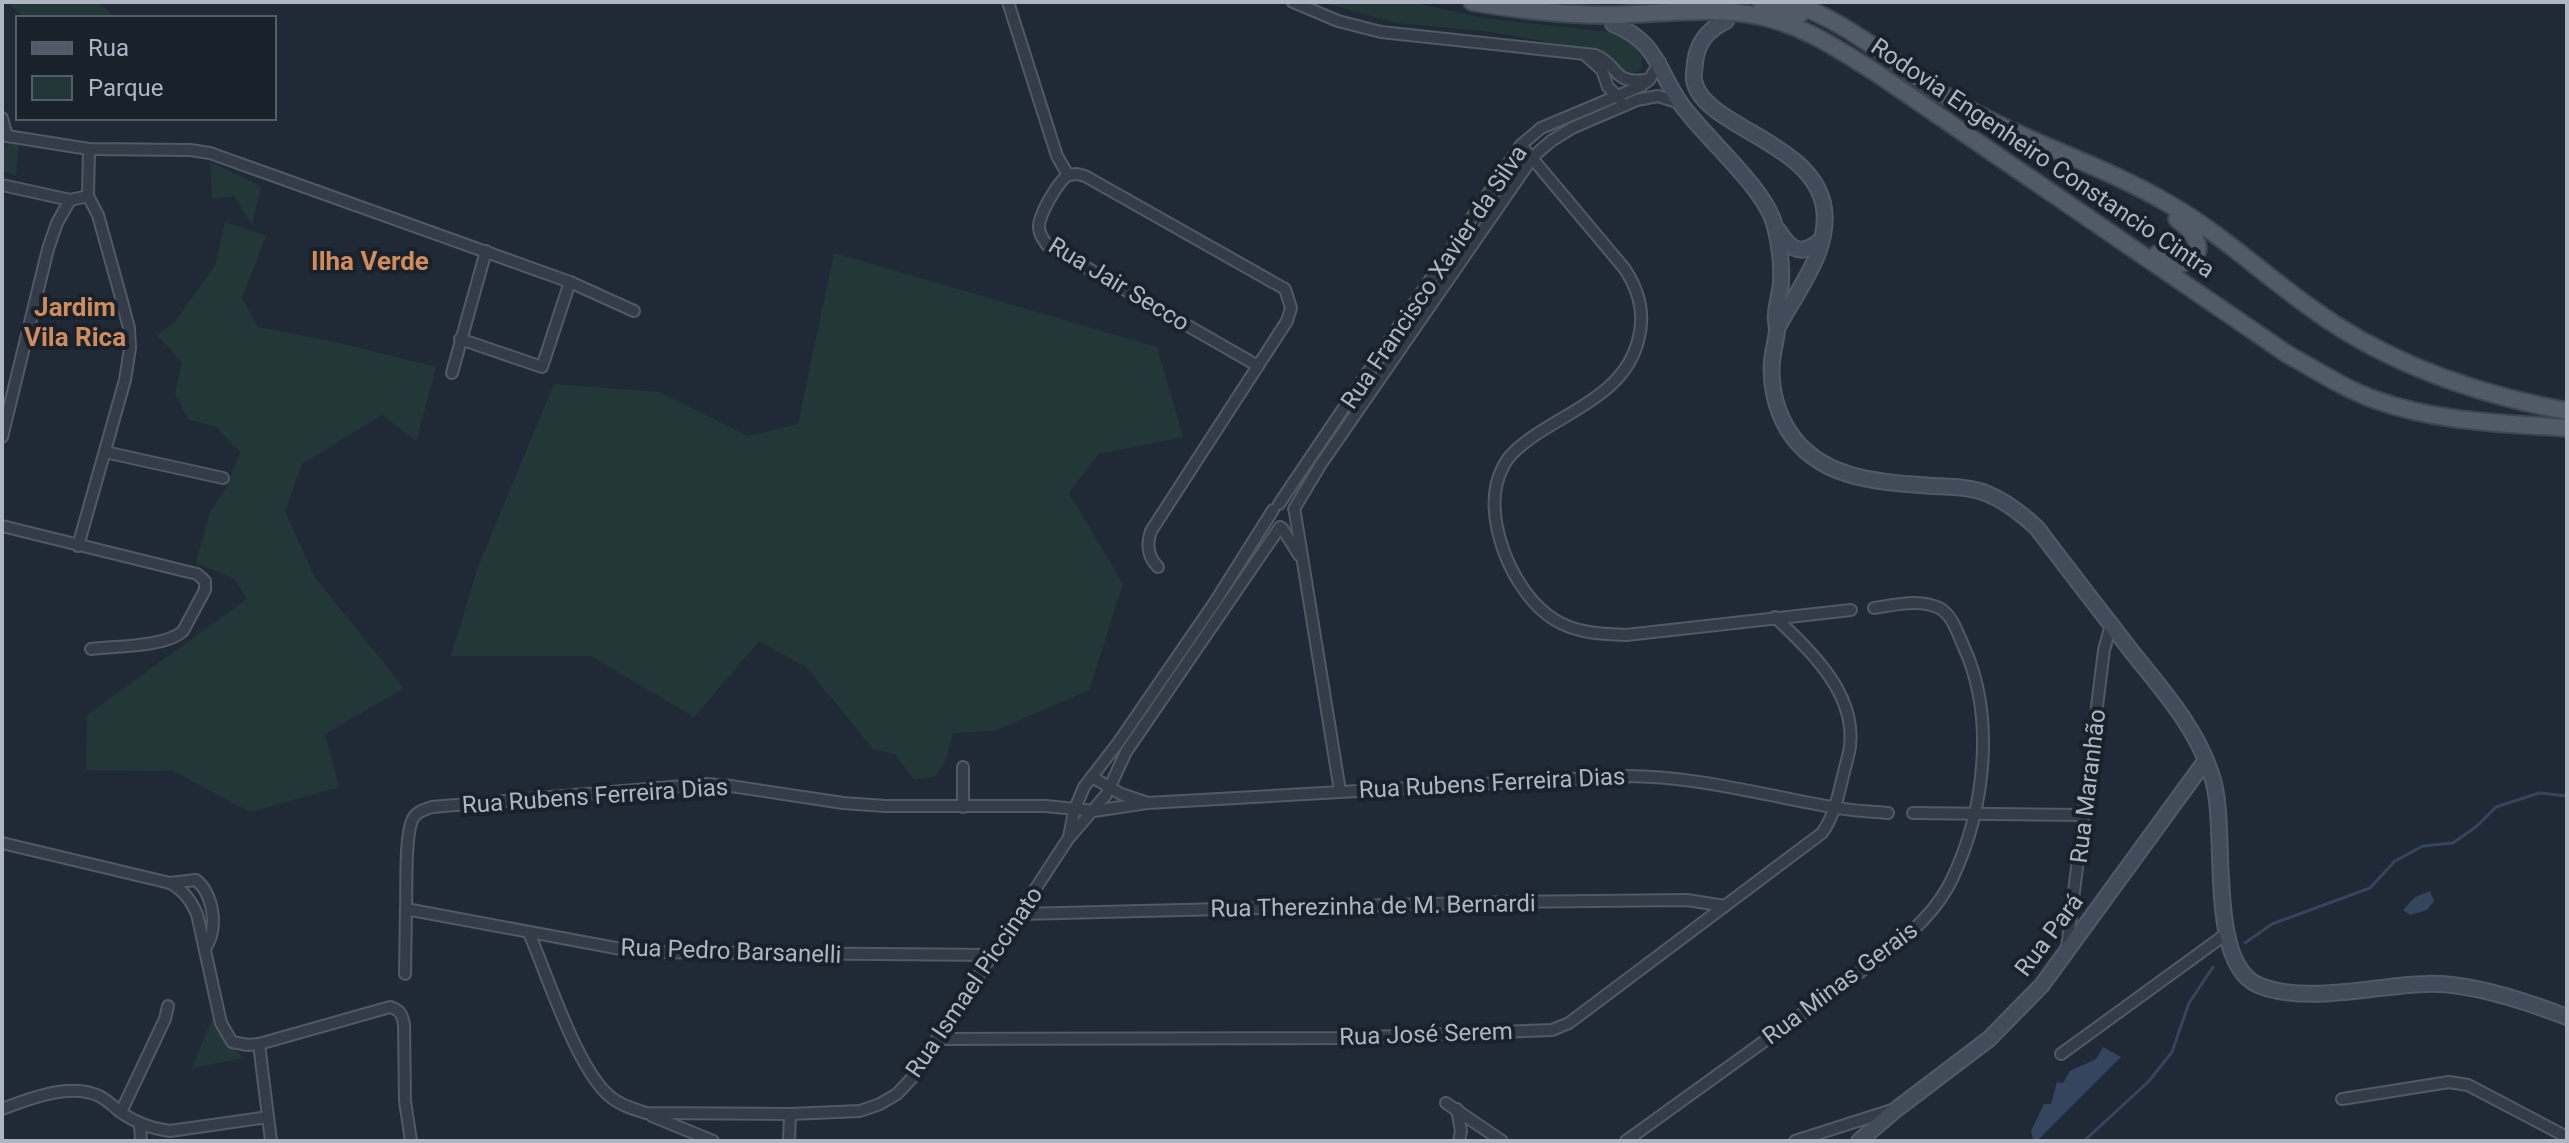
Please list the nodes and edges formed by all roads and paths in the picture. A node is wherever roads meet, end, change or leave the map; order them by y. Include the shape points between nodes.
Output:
1 (1008, 2) edge
2 (1293, 2) edge
3 (1470, 2) edge
4 (1761, 2) edge
5 (1791, 2) edge
6 (1809, 2) edge
7 (1829, 18) junction
8 (1726, 21) junction
9 (1613, 24) junction
10 (1585, 55) junction
11 (1660, 62) junction
12 (1649, 80) junction
13 (1608, 87) junction
14 (1617, 96) junction
15 (1629, 104) junction
16 (1681, 104) junction
17 (1596, 106) junction
18 (1935, 113) junction
19 (2, 118) edge
20 (1967, 134) junction
21 (5, 139) edge
22 (1521, 145) junction
23 (89, 149) junction
24 (1533, 157) junction
25 (1068, 175) junction
26 (2, 185) edge
27 (88, 196) junction
28 (70, 200) junction
29 (1774, 222) junction
30 (1822, 239) junction
31 (486, 251) junction
32 (570, 282) junction
33 (634, 311) dead end
34 (1777, 331) junction
35 (460, 339) junction
36 (1258, 366) junction
37 (452, 373) dead end
38 (2567, 411) edge
39 (2567, 428) edge
40 (2, 437) edge
41 (105, 452) junction
42 (223, 478) dead end
43 (1276, 507) junction
44 (1295, 511) junction
45 (2, 526) edge
46 (1281, 528) junction
47 (1255, 540) junction
48 (78, 546) junction
49 (1267, 548) junction
50 (1302, 560) junction
51 (1158, 567) dead end
52 (1874, 608) dead end
53 (1851, 610) dead end
54 (1775, 617) junction
55 (2111, 625) junction
56 (91, 649) dead end
57 (2206, 760) junction
58 (963, 767) dead end
59 (1092, 777) junction
60 (1110, 786) junction
61 (1340, 791) junction
62 (1079, 798) junction
63 (1147, 803) junction
64 (1046, 806) junction
65 (963, 807) junction
66 (1835, 808) junction
67 (1074, 811) junction
68 (1094, 811) junction
69 (1888, 813) dead end
70 (1913, 813) dead end
71 (1975, 814) junction
72 (2085, 815) junction
73 (1068, 839) junction
74 (2, 843) edge
75 (170, 883) junction
76 (1725, 906) junction
77 (406, 909) junction
78 (1021, 914) junction
79 (529, 933) junction
80 (2226, 934) junction
81 (206, 947) junction
82 (2067, 948) junction
83 (992, 955) junction
84 (405, 974) dead end
85 (168, 1006) dead end
86 (2567, 1017) edge
87 (938, 1039) junction
88 (259, 1044) junction
89 (2061, 1054) dead end
90 (2342, 1099) dead end
91 (1446, 1103) dead end
92 (1898, 1108) junction
93 (2, 1109) edge
94 (1457, 1109) junction
95 (121, 1112) junction
96 (646, 1113) junction
97 (790, 1114) junction
98 (268, 1117) junction
99 (140, 1125) junction
100 (2567, 1137) edge
101 (141, 1141) edge
102 (271, 1141) edge
103 (406, 1141) edge
104 (713, 1141) edge
105 (789, 1141) edge
106 (1459, 1141) edge
107 (1502, 1141) edge
108 (1626, 1141) edge
109 (1795, 1141) edge
110 (1859, 1141) edge

1 - 25 street via 1057,156
2 - 10 street via 1381,32
3 - 9 main road via 1512,16
3 - 18 main road, Rodovia Engenheiro Constancio Cintra via 1549,13 1760,16 1823,39
4 - 20 main road via 1833,29 1988,129 2166,212 2193,233 2197,252 2188,262 2173,263 1997,146
5 - 7 main road, Rodovia Engenheiro Constancio Cintra
6 - 7 main road
7 - 38 main road, Rodovia Engenheiro Constancio Cintra via 1974,112 2170,204 2361,341 2450,382
8 - 9 main road
8 - 18 main road via 1776,28 1810,40
8 - 30 main road via 1701,41 1693,79 1706,101 1807,172 1824,206
9 - 11 main road via 1645,43
10 - 12 street via 1601,57 1628,81
10 - 13 street via 1602,70
11 - 12 street
11 - 16 main road
12 - 14 street, Rua Francisco Xavier da Silva
13 - 14 street
13 - 17 street
14 - 15 street
14 - 17 street, Rua Francisco Xavier da Silva
15 - 16 street, Rua Francisco Xavier da Silva via 1658,96
15 - 24 street, Rua Francisco Xavier da Silva via 1572,128
16 - 29 main road via 1759,195
17 - 22 street, Rua Francisco Xavier da Silva via 1541,128
18 - 20 main road, Rodovia Engenheiro Constancio Cintra
19 - 21 street
20 - 39 main road, Rodovia Engenheiro Constancio Cintra via 2287,354 2343,385 2435,417
21 - 23 street
22 - 24 street
22 - 43 street, Rua Francisco Xavier da Silva
23 - 27 street
23 - 31 street via 210,153
24 - 44 street, Rua Francisco Xavier da Silva via 1321,464
24 - 54 street via 1633,281 1642,311 1636,351 1607,391 1514,450 1502,469 1495,489 1496,523 1517,578 1554,620 1599,633 1626,635
25 - 36 street, Rua Jair Secco via 1041,218 1040,232 1047,245
25 - 36 street via 1085,176 1285,289 1290,315
26 - 28 street
27 - 28 street
27 - 41 street via 129,328 125,380
28 - 40 street via 48,249
29 - 30 main road via 1796,249 1810,249
29 - 34 main road via 1781,281
30 - 34 main road
31 - 32 street
31 - 35 street
32 - 33 street
32 - 35 street via 542,367
34 - 55 main road via 1771,365 1775,403 1799,446 1836,470 1866,479 1962,487 2008,504 2037,528
35 - 37 street
36 - 51 street via 1151,531 1149,553
41 - 42 street
41 - 48 street
43 - 44 street via 1288,504
43 - 46 street via 1272,519
43 - 47 street, Rua Francisco Xavier da Silva
44 - 46 street via 1293,523
44 - 50 street
45 - 48 street
46 - 49 street
46 - 50 street
47 - 49 street
47 - 59 street, Rua Francisco Xavier da Silva
48 - 56 street via 197,574 205,581 178,636
49 - 60 street via 1126,752
50 - 61 street
52 - 71 street, Rua Minas Gerais via 1916,603 1951,618 1979,699 1982,752
53 - 54 street
54 - 66 street via 1824,669 1848,712 1850,746
55 - 57 main road via 2186,721
55 - 72 street, Rua Maranhão
57 - 80 main road via 2218,803
57 - 82 main road, Rua Pará
58 - 65 street
59 - 60 street
59 - 62 street, Rua Francisco Xavier da Silva
60 - 63 street
60 - 68 street
61 - 63 street, Rua Rubens Ferreira Dias
61 - 66 street, Rua Rubens Ferreira Dias via 1664,776
62 - 64 street, Rua Rubens Ferreira Dias
62 - 67 street, Rua Francisco Xavier da Silva
63 - 68 street, Rua Rubens Ferreira Dias
64 - 65 street, Rua Rubens Ferreira Dias
64 - 67 street, Rua Rubens Ferreira Dias
65 - 77 street, Rua Rubens Ferreira Dias via 843,803 707,784 432,807 414,817 409,830
66 - 69 street, Rua Rubens Ferreira Dias
66 - 76 street, Rua José Serem via 1822,833
67 - 68 street, Rua Rubens Ferreira Dias
67 - 73 street, Rua Ismael Piccinato
68 - 73 street, Rua Ismael Piccinato
70 - 71 street
71 - 72 street
71 - 108 street, Rua Minas Gerais via 1953,878 1920,925
72 - 82 street, Rua Maranhão
73 - 78 street, Rua Ismael Piccinato
74 - 75 street
75 - 81 street via 191,900
75 - 81 street via 196,880 204,887 213,930
76 - 78 street, Rua Therezinha de M. Bernardi via 1687,900
76 - 87 street, Rua José Serem via 1569,1023 1552,1030 1343,1038
77 - 79 street, Rua Pedro Barsanelli
77 - 84 street
78 - 83 street, Rua Ismael Piccinato
79 - 83 street, Rua Pedro Barsanelli via 665,954
79 - 96 street, Rua Ismael Piccinato via 594,1080 610,1097
80 - 86 main road via 2249,979 2267,987 2312,993 2444,984
80 - 89 street
81 - 88 street via 226,1035 238,1044
82 - 92 main road, Rua Pará via 2042,985 1989,1039
83 - 87 street, Rua Ismael Piccinato
85 - 95 street
87 - 97 street, Rua Ismael Piccinato via 911,1079 880,1104 860,1111
88 - 98 street
88 - 103 street via 398,1009 404,1024
90 - 100 street via 2449,1082 2468,1085
91 - 94 street
92 - 109 street
92 - 110 main road, Rua Pará
93 - 95 street via 73,1091 99,1096
94 - 106 street
94 - 107 street
95 - 99 street
96 - 97 street, Rua Ismael Piccinato
96 - 104 street
97 - 105 street
98 - 99 street via 170,1131
98 - 102 street
99 - 101 street

